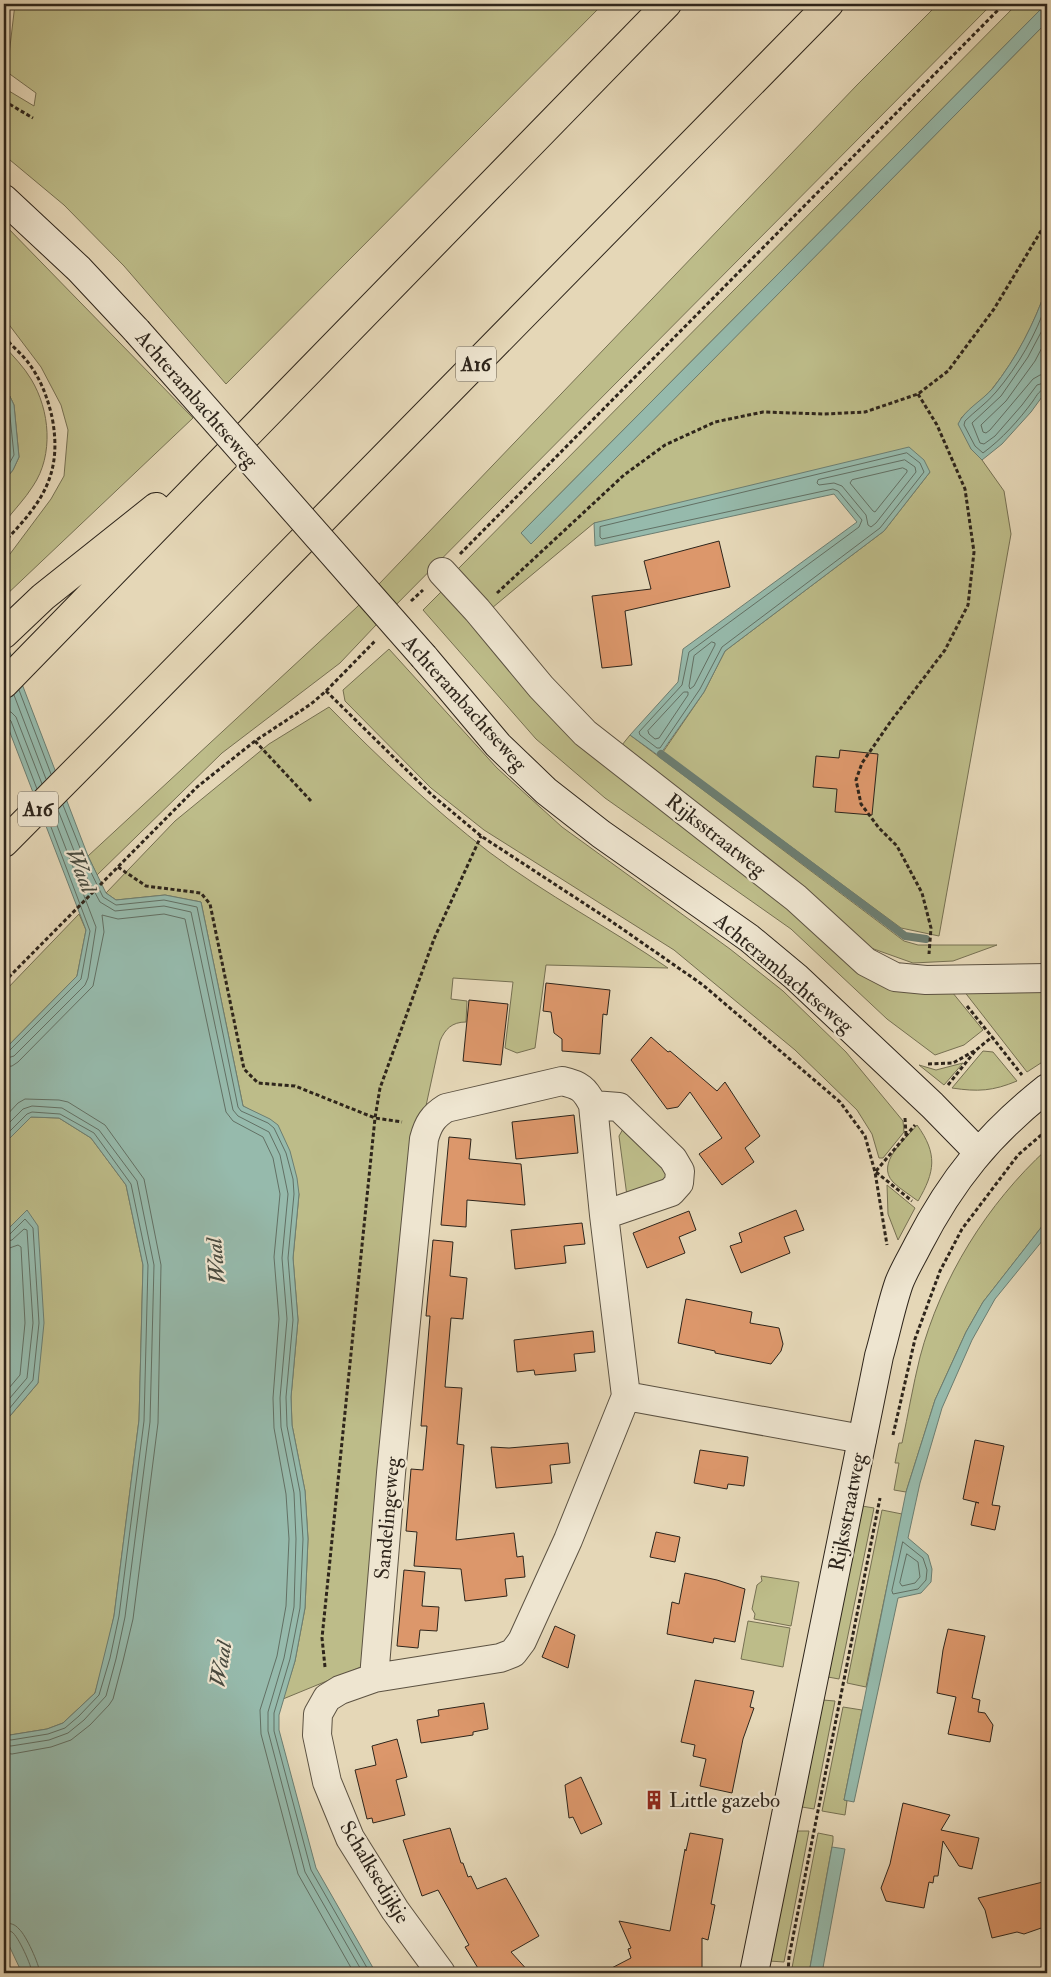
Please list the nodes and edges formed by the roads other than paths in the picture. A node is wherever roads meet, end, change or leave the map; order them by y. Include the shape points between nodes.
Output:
1 (668, 4) edge
2 (829, 4) edge
3 (4, 199) edge
4 (240, 440) junction
5 (442, 572) road end
6 (4, 634) edge
7 (4, 684) edge
8 (5, 842) edge
9 (1047, 978) edge
10 (1043, 1092) edge
11 (593, 1106) junction
12 (978, 1152) junction
13 (604, 1215) junction
14 (626, 1396) junction
15 (862, 1439) junction
16 (374, 1678) junction
17 (442, 1973) edge
18 (754, 1973) edge

1 - 4 highway
2 - 8 highway, A16
3 - 12 street, Achterambachtseweg, bridge via 79,268 137,331 498,745 546,791 601,834 749,938 803,984
4 - 6 highway via 43,597
4 - 7 highway
5 - 9 street, Rijksstraatweg via 585,733 796,898 866,962 895,976 936,980
10 - 12 street, Rijksstraatweg via 1002,1126
11 - 13 street
11 - 13 street via 618,1107 673,1159 680,1171 679,1183 671,1192
11 - 16 street, Sandelingeweg via 586,1092 575,1083 562,1080 446,1108 428,1125 391,1473
12 - 15 street, Rijksstraatweg via 934,1214 900,1281 879,1356
13 - 14 street
14 - 15 street
14 - 16 street via 568,1540 522,1641 513,1653 500,1658
15 - 18 street, Rijksstraatweg
16 - 17 street, Schalksedijkje via 327,1698 318,1714 316,1735 327,1782 350,1838 395,1910

